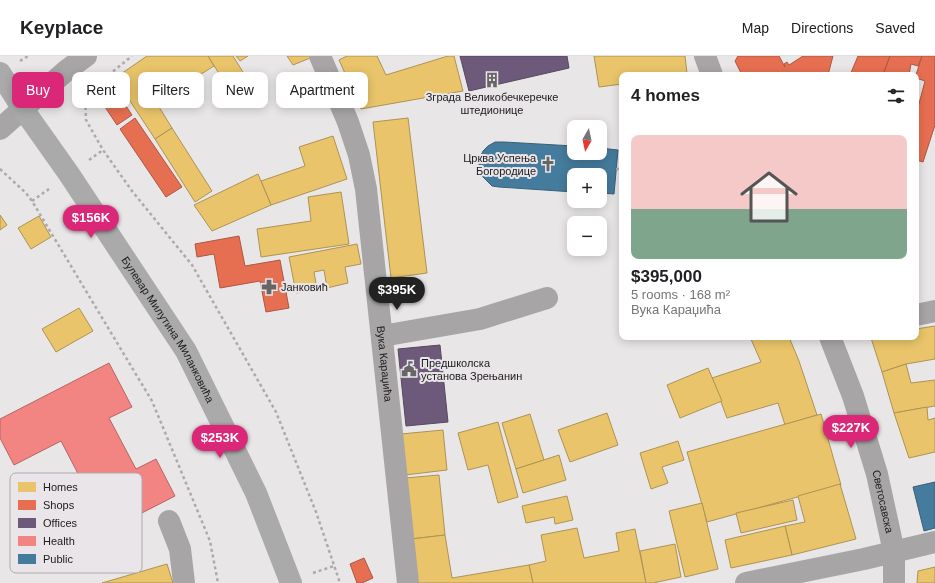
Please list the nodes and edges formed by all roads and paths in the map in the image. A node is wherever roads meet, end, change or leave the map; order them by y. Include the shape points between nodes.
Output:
1 (86, 56) edge
2 (132, 56) edge
3 (320, 56) edge
4 (705, 56) edge
5 (67, 70) junction
6 (112, 72) edge
7 (711, 72) edge
8 (0, 73) edge
9 (72, 77) edge
10 (86, 108) edge
11 (23, 109) junction
12 (0, 129) edge
13 (0, 169) edge
14 (547, 298) dead end
15 (935, 311) edge
16 (919, 314) edge
17 (382, 336) junction
18 (834, 340) edge
19 (169, 521) dead end
20 (935, 542) edge
21 (894, 552) junction
22 (184, 583) edge
23 (218, 583) edge
24 (291, 583) edge
25 (340, 583) edge
26 (408, 583) edge
27 (746, 583) edge
28 (894, 583) edge

1 - 5 street
2 - 6 path
3 - 17 street, Вука Караџића via 360,155
4 - 7 street
5 - 9 path
5 - 11 street
8 - 11 main road, Булевар Милутина Миланковића
10 - 25 path via 86,120 103,150 132,191 192,265 276,412 316,512
11 - 12 street
11 - 24 main road, Булевар Милутина Миланковића via 186,351 256,493
13 - 23 path via 32,201 152,401 210,541
14 - 17 street via 480,319
15 - 16 street
17 - 26 street, Вука Караџића
18 - 21 street, Светосавска via 877,474
19 - 22 street via 180,549
20 - 21 street
21 - 27 street
21 - 28 street, Светосавска

